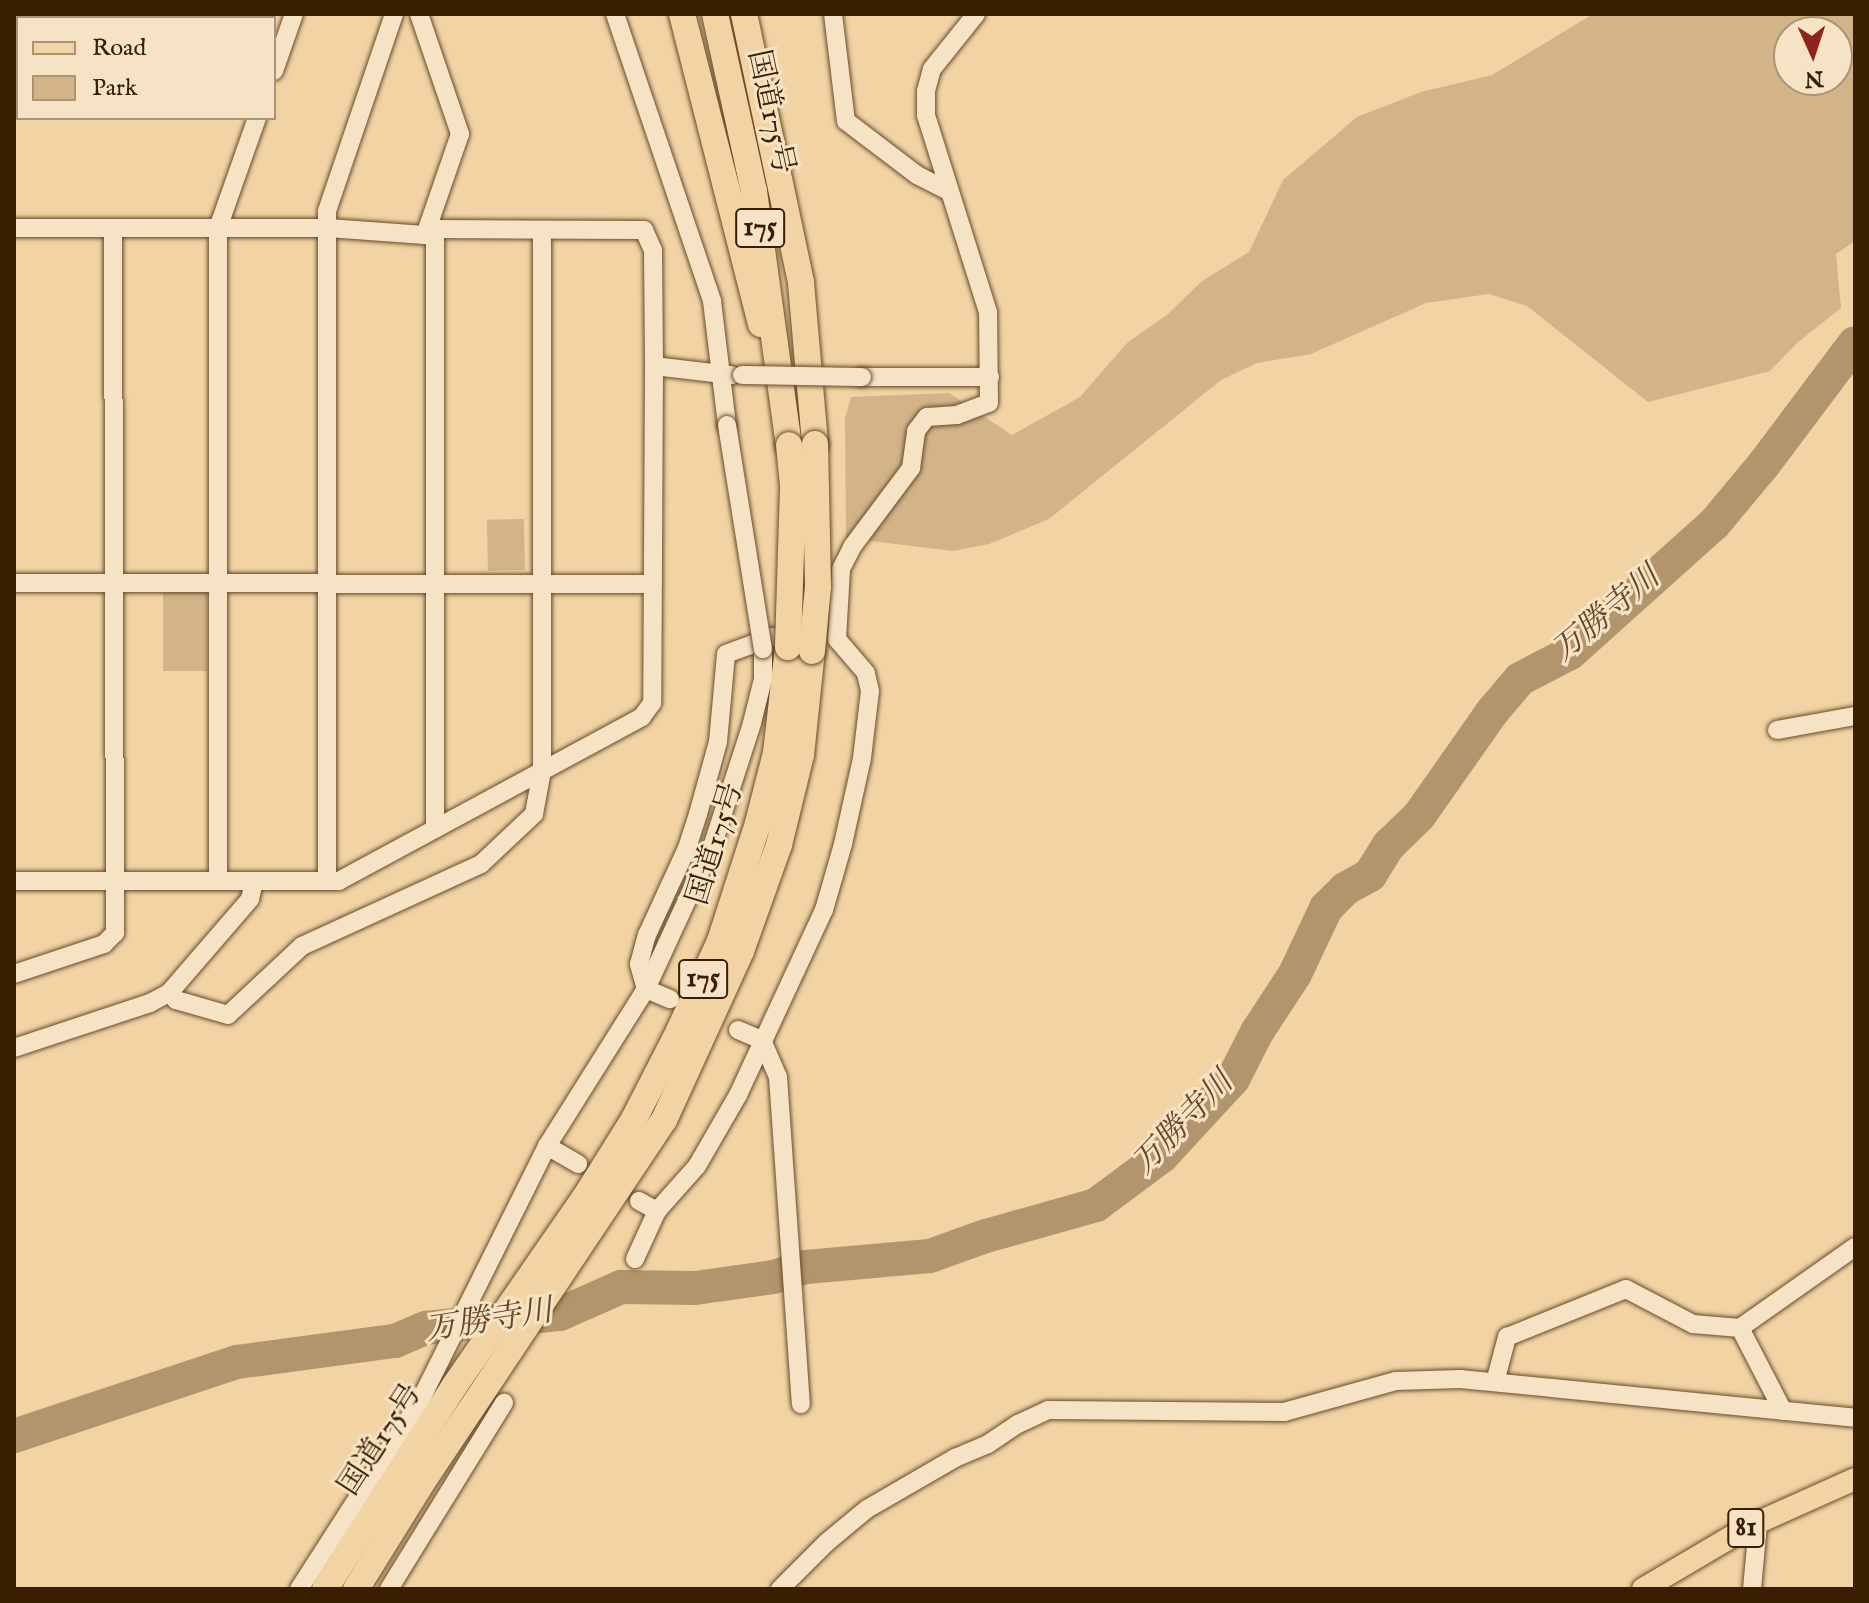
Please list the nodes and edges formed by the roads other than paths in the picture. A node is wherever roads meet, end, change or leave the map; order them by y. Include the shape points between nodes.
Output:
1 (294, 14) edge
2 (394, 14) edge
3 (419, 14) edge
4 (615, 14) edge
5 (682, 14) edge
6 (715, 14) edge
7 (744, 14) edge
8 (761, 14) edge
9 (833, 14) edge
10 (976, 14) edge
11 (276, 65) edge
12 (256, 120) edge
13 (947, 190) junction
14 (14, 228) edge
15 (113, 228) junction
16 (218, 228) junction
17 (328, 228) junction
18 (542, 230) junction
19 (430, 232) junction
20 (809, 345) junction
21 (654, 366) junction
22 (720, 374) junction
23 (990, 377) junction
24 (785, 404) junction
25 (802, 444) junction
26 (14, 583) edge
27 (112, 583) junction
28 (218, 583) junction
29 (327, 583) junction
30 (542, 583) junction
31 (435, 584) junction
32 (653, 584) junction
33 (837, 639) junction
34 (787, 649) junction
35 (1855, 716) edge
36 (1777, 730) dead end
37 (542, 771) junction
38 (435, 829) junction
39 (14, 881) edge
40 (113, 881) junction
41 (218, 881) junction
42 (254, 881) junction
43 (327, 881) junction
44 (14, 974) edge
45 (646, 989) junction
46 (169, 993) junction
47 (670, 999) dead end
48 (738, 1030) dead end
49 (762, 1040) junction
50 (14, 1048) edge
51 (547, 1146) junction
52 (578, 1164) dead end
53 (639, 1201) dead end
54 (657, 1211) junction
55 (1855, 1247) edge
56 (635, 1259) dead end
57 (1740, 1328) junction
58 (1495, 1382) junction
59 (504, 1403) dead end
60 (801, 1404) dead end
61 (1783, 1411) junction
62 (1855, 1418) edge
63 (1855, 1479) edge
64 (1758, 1524) junction
65 (299, 1589) edge
66 (325, 1589) edge
67 (356, 1589) edge
68 (389, 1589) edge
69 (780, 1589) edge
70 (1643, 1589) edge
71 (1752, 1589) edge

1 - 11 street
2 - 17 street via 327,211
3 - 19 street via 460,134
4 - 22 street via 712,301
5 - 24 highway via 752,298
6 - 24 highway, 国道175号 / 175 via 754,191
7 - 20 highway, 国道175号 / 175 via 801,283
8 - 20 highway via 811,266
9 - 13 street via 846,121 917,175
10 - 13 street via 932,69 926,91 926,115
12 - 16 street
13 - 23 street via 988,312
14 - 15 street
15 - 16 street
15 - 27 street
16 - 17 street
16 - 28 street
17 - 19 street
17 - 29 street
18 - 19 street
18 - 21 street via 644,230 653,250
18 - 30 street
19 - 31 street
20 - 25 highway, 国道175号 / 175
21 - 22 street
21 - 32 street
22 - 23 street, bridge
22 - 34 street, bridge via 727,425
23 - 33 street via 989,403 957,415 927,417 916,431 911,468 841,569
24 - 25 highway, 国道175号 / 175
25 - 34 highway, 国道175号 / 175, bridge via 818,586
26 - 27 street
27 - 28 street
27 - 40 street
28 - 29 street
28 - 41 street
29 - 31 street
29 - 43 street
30 - 31 street
30 - 32 street
30 - 37 street
31 - 38 street
32 - 37 street via 652,703 642,717
33 - 45 street via 772,637 726,654 718,742 687,848 647,935 639,964
33 - 49 street via 866,673 870,691 862,758 824,910
34 - 45 street via 763,679 713,844
34 - 66 highway, 国道175号 / 175 via 776,753 720,941 634,1119
34 - 67 highway, 国道175号 / 175 via 801,755 779,845 741,951 664,1120
35 - 36 street
37 - 38 street
37 - 46 street via 534,814 481,864 302,946 228,1015 176,1000
38 - 43 street via 339,881
39 - 40 street
40 - 41 street
40 - 44 street via 115,933 104,944
41 - 42 street
42 - 43 street
42 - 46 street via 250,899
45 - 47 street
45 - 51 street
46 - 50 street
48 - 49 street
49 - 54 street via 697,1166
49 - 60 street via 778,1077
51 - 52 street
51 - 65 street via 420,1401
53 - 54 street
54 - 56 street
55 - 57 street
57 - 58 street via 1693,1324 1626,1289 1507,1337
57 - 61 street
58 - 61 street
58 - 69 street via 1396,1381 1284,1412 1048,1410 867,1509
59 - 68 street
61 - 62 street
63 - 64 main road, 81
64 - 70 main road, 81
64 - 71 street

